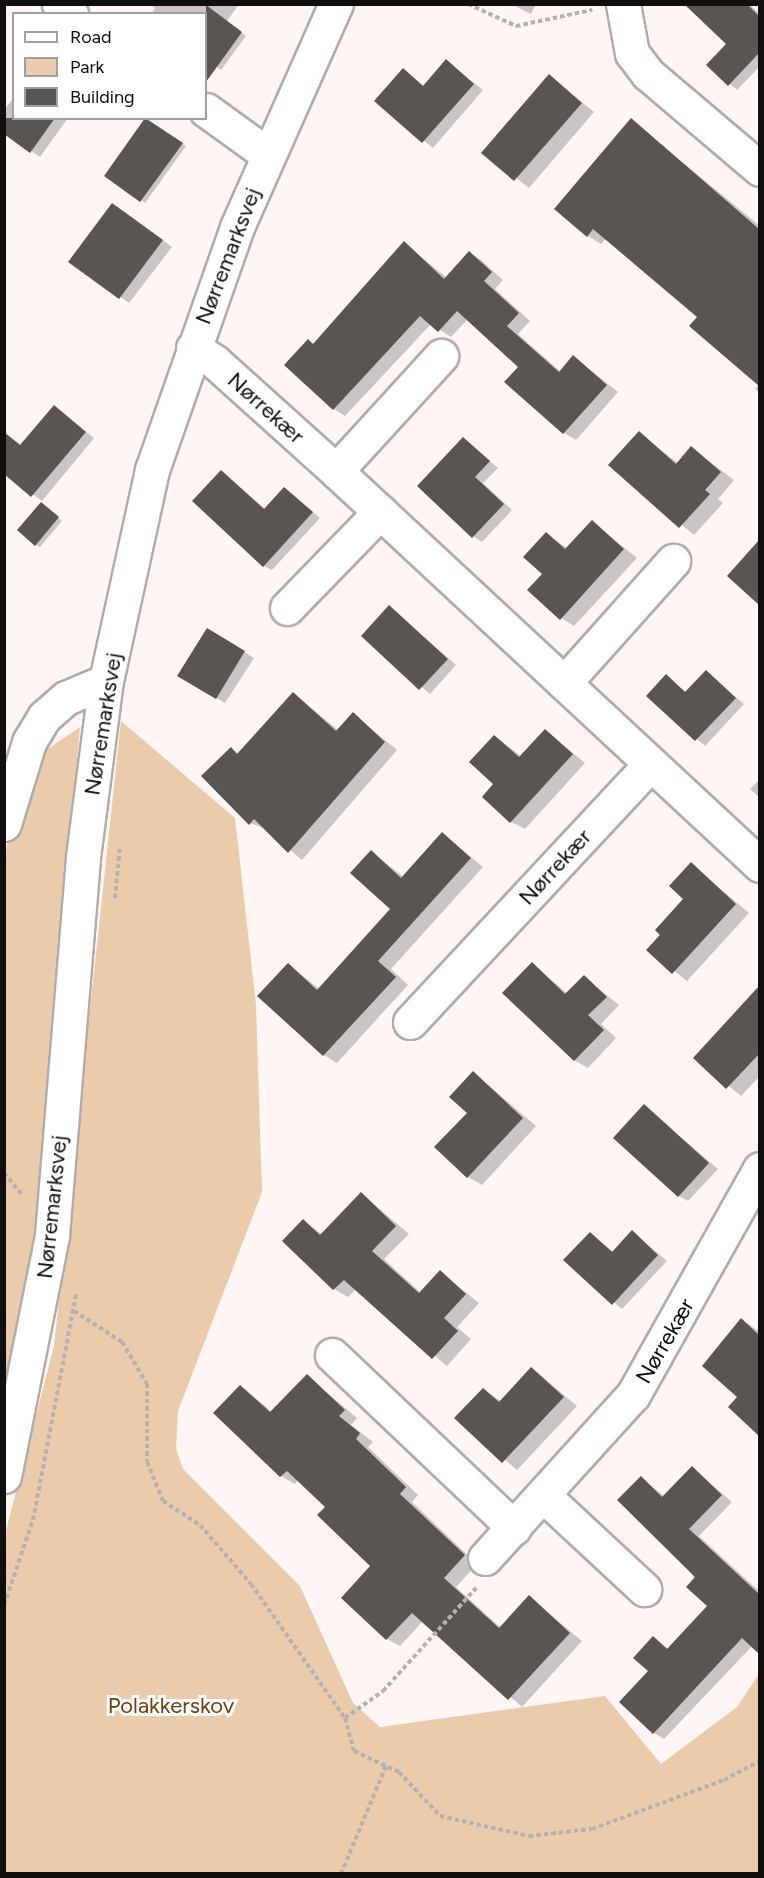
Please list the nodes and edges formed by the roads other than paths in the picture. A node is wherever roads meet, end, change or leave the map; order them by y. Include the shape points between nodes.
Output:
1 (336, 4) edge
2 (610, 7) edge
3 (207, 111) edge
4 (267, 154) junction
5 (759, 169) edge
6 (193, 348) junction
7 (441, 356) dead end
8 (336, 471) junction
9 (380, 512) junction
10 (673, 561) dead end
11 (287, 608) dead end
12 (106, 681) junction
13 (564, 683) junction
14 (651, 764) junction
15 (4, 824) edge
16 (759, 865) edge
17 (410, 1023) dead end
18 (759, 1169) edge
19 (332, 1355) dead end
20 (4, 1476) edge
21 (544, 1496) junction
22 (514, 1528) junction
23 (485, 1558) road end
24 (644, 1589) dead end

1 - 4 street, Nørremarksvej
2 - 5 street via 632,52 648,74
3 - 4 street
4 - 6 street, Nørremarksvej
6 - 8 street, Nørrekær via 215,362
6 - 12 street, Nørremarksvej via 152,470
7 - 8 street
8 - 9 street, Nørrekær
9 - 11 street
9 - 13 street, Nørrekær
10 - 13 street
12 - 15 street via 66,699 44,717 29,742
12 - 20 street, Nørremarksvej via 83,857 52,1235
13 - 14 street, Nørrekær
14 - 16 street, Nørrekær
14 - 17 street, Nørrekær
18 - 21 street, Nørrekær via 656,1361
19 - 22 street
21 - 22 street, Nørrekær
21 - 24 street
22 - 23 street, Nørrekær

